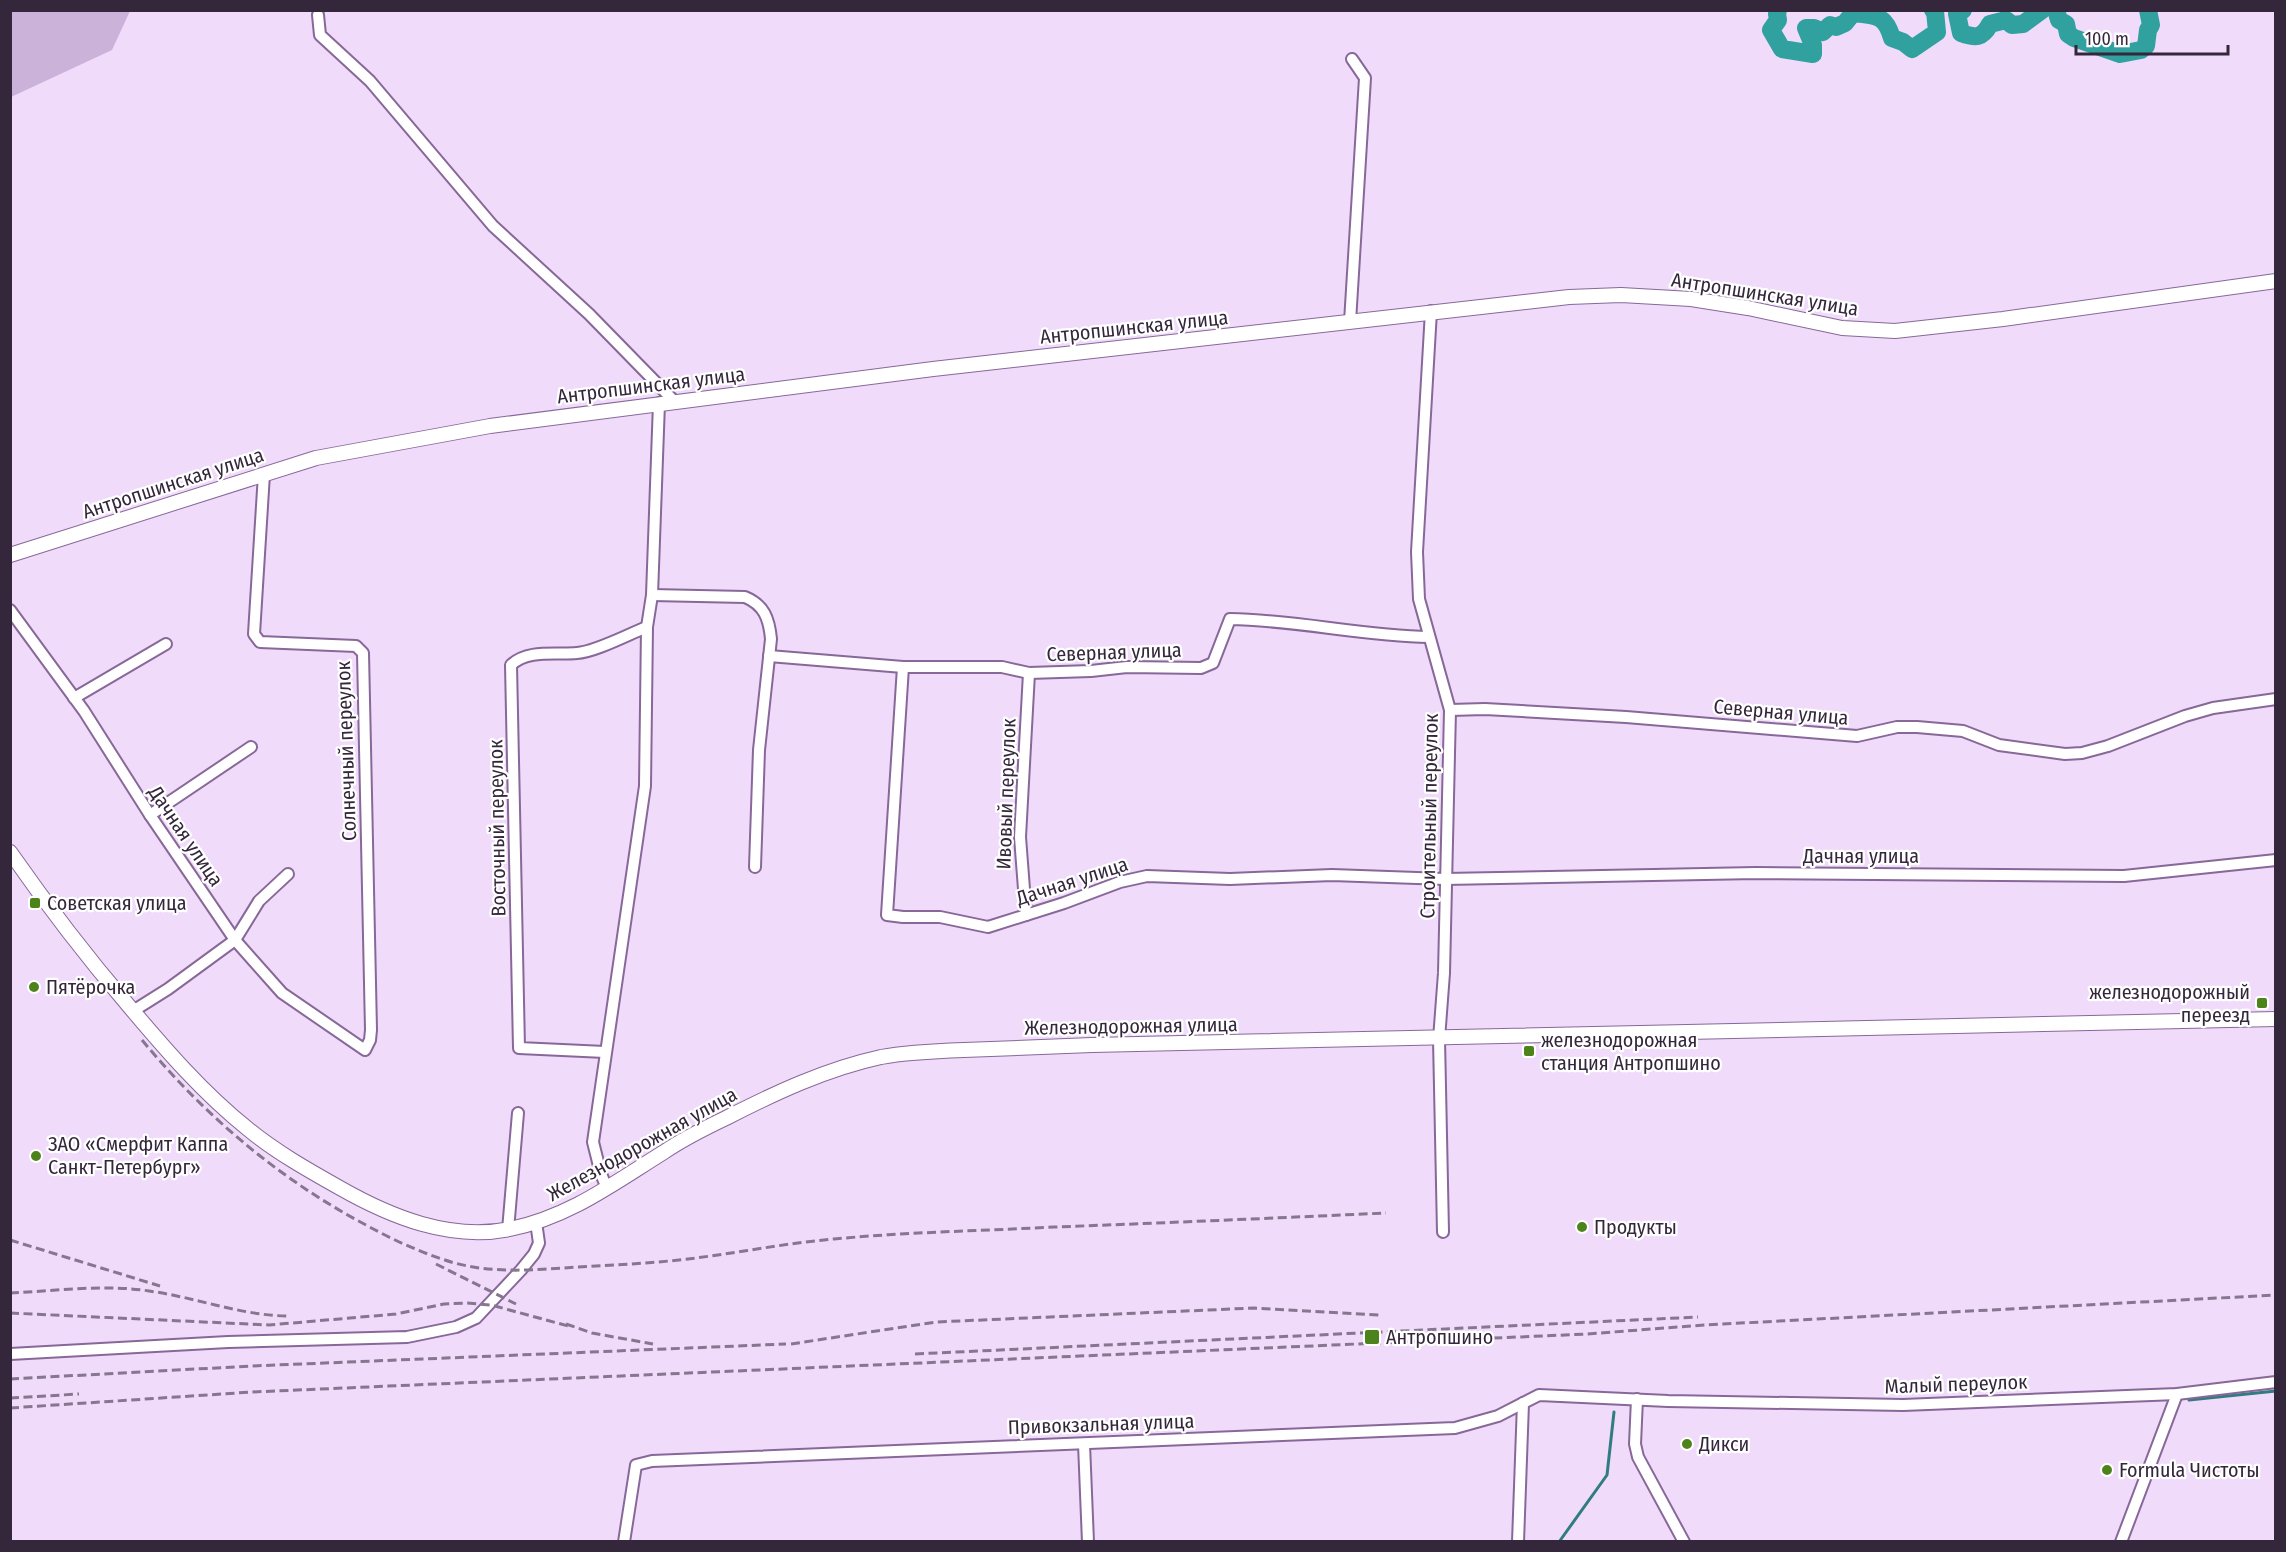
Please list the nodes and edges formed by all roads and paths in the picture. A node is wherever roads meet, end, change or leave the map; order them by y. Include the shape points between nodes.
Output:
1 (318, 15) dead end
2 (1352, 59) dead end
3 (2276, 281) edge
4 (1431, 311) junction
5 (1350, 322) junction
6 (675, 402) junction
7 (659, 403) junction
8 (264, 474) junction
9 (10, 555) edge
10 (652, 595) junction
11 (10, 610) edge
12 (647, 627) junction
13 (1429, 637) junction
14 (166, 644) dead end
15 (769, 656) junction
16 (903, 667) junction
17 (1029, 673) junction
18 (74, 698) junction
19 (2276, 699) edge
20 (1450, 710) junction
21 (251, 747) dead end
22 (150, 815) junction
23 (10, 852) edge
24 (2276, 860) edge
25 (755, 867) dead end
26 (16, 870) edge
27 (288, 874) dead end
28 (1444, 879) junction
29 (1026, 915) junction
30 (235, 940) junction
31 (133, 1011) junction
32 (2276, 1019) edge
33 (1440, 1039) junction
34 (365, 1050) joint
35 (605, 1052) junction
36 (518, 1113) dead end
37 (608, 1188) junction
38 (536, 1222) junction
39 (508, 1230) junction
40 (1443, 1232) dead end
41 (10, 1354) edge
42 (2276, 1382) edge
43 (2177, 1394) junction
44 (1637, 1399) junction
45 (1523, 1403) junction
46 (1083, 1444) junction
47 (624, 1542) edge
48 (1088, 1542) edge
49 (1518, 1542) edge
50 (1684, 1542) edge
51 (2121, 1542) edge

1 - 6 street via 320,35 370,81 493,226 589,314
2 - 5 street via 1365,78
3 - 4 street, Антропшинская улица via 1895,331 1842,328 1691,299 1621,295
4 - 5 street, Антропшинская улица
4 - 13 street, Строительный переулок via 1417,552 1419,599
5 - 6 street, Антропшинская улица
6 - 7 street, Антропшинская улица
7 - 8 street, Антропшинская улица via 479,428 316,458
7 - 10 street
8 - 9 street, Антропшинская улица
8 - 34 street, Солнечный переулок via 255,634 260,642 356,646 363,653 371,1030
10 - 12 street
10 - 15 street via 745,597 756,602 769,622
11 - 18 street, Дачная улица
12 - 35 street via 645,786
12 - 35 street, Восточный переулок via 581,653 533,655 519,658 511,665 519,1048
13 - 17 street, Северная улица via 1230,619 1213,663 1202,668 1127,667
13 - 20 street, Строительный переулок
14 - 18 street
15 - 16 street, Северная улица
15 - 25 street via 759,750
16 - 17 street, Северная улица via 1002,668
16 - 29 street, Дачная улица via 887,915 940,917 988,927
17 - 29 street, Ивовый переулок via 1020,837
18 - 22 street, Дачная улица
19 - 20 street, Северная улица via 2212,708 2108,746 2065,754 1999,745 1963,731 1917,727 1857,736 1626,717
20 - 28 street, Строительный переулок
21 - 22 street
22 - 30 street, Дачная улица
23 - 26 street, Железнодорожная улица
24 - 28 street, Дачная улица via 2124,876 1756,873
26 - 31 street, Железнодорожная улица
27 - 30 street via 259,901
28 - 29 street, Дачная улица via 1147,876
28 - 33 street, Строительный переулок
30 - 31 street
30 - 34 street, Дачная улица via 282,993
31 - 39 street, Железнодорожная улица via 220,1105 249,1130 318,1176 375,1208 416,1223 461,1232
32 - 33 street, Железнодорожная улица
33 - 37 street, Железнодорожная улица via 1032,1047 883,1057 832,1070 724,1119 667,1149
33 - 40 street, Строительный переулок
35 - 37 street via 593,1142
36 - 39 street
37 - 38 street, Железнодорожная улица
38 - 39 street, Железнодорожная улица
38 - 41 street via 539,1243 534,1254 491,1305 476,1318 456,1327 407,1336
42 - 43 street, Малый переулок
43 - 44 street, Малый переулок via 1903,1405
43 - 51 street
44 - 45 street, Привокзальная улица via 1539,1395
44 - 50 street via 1638,1457
45 - 46 street, Привокзальная улица via 1498,1416 1455,1428
45 - 49 street
46 - 47 street, Привокзальная улица via 652,1461 636,1465
46 - 48 street

